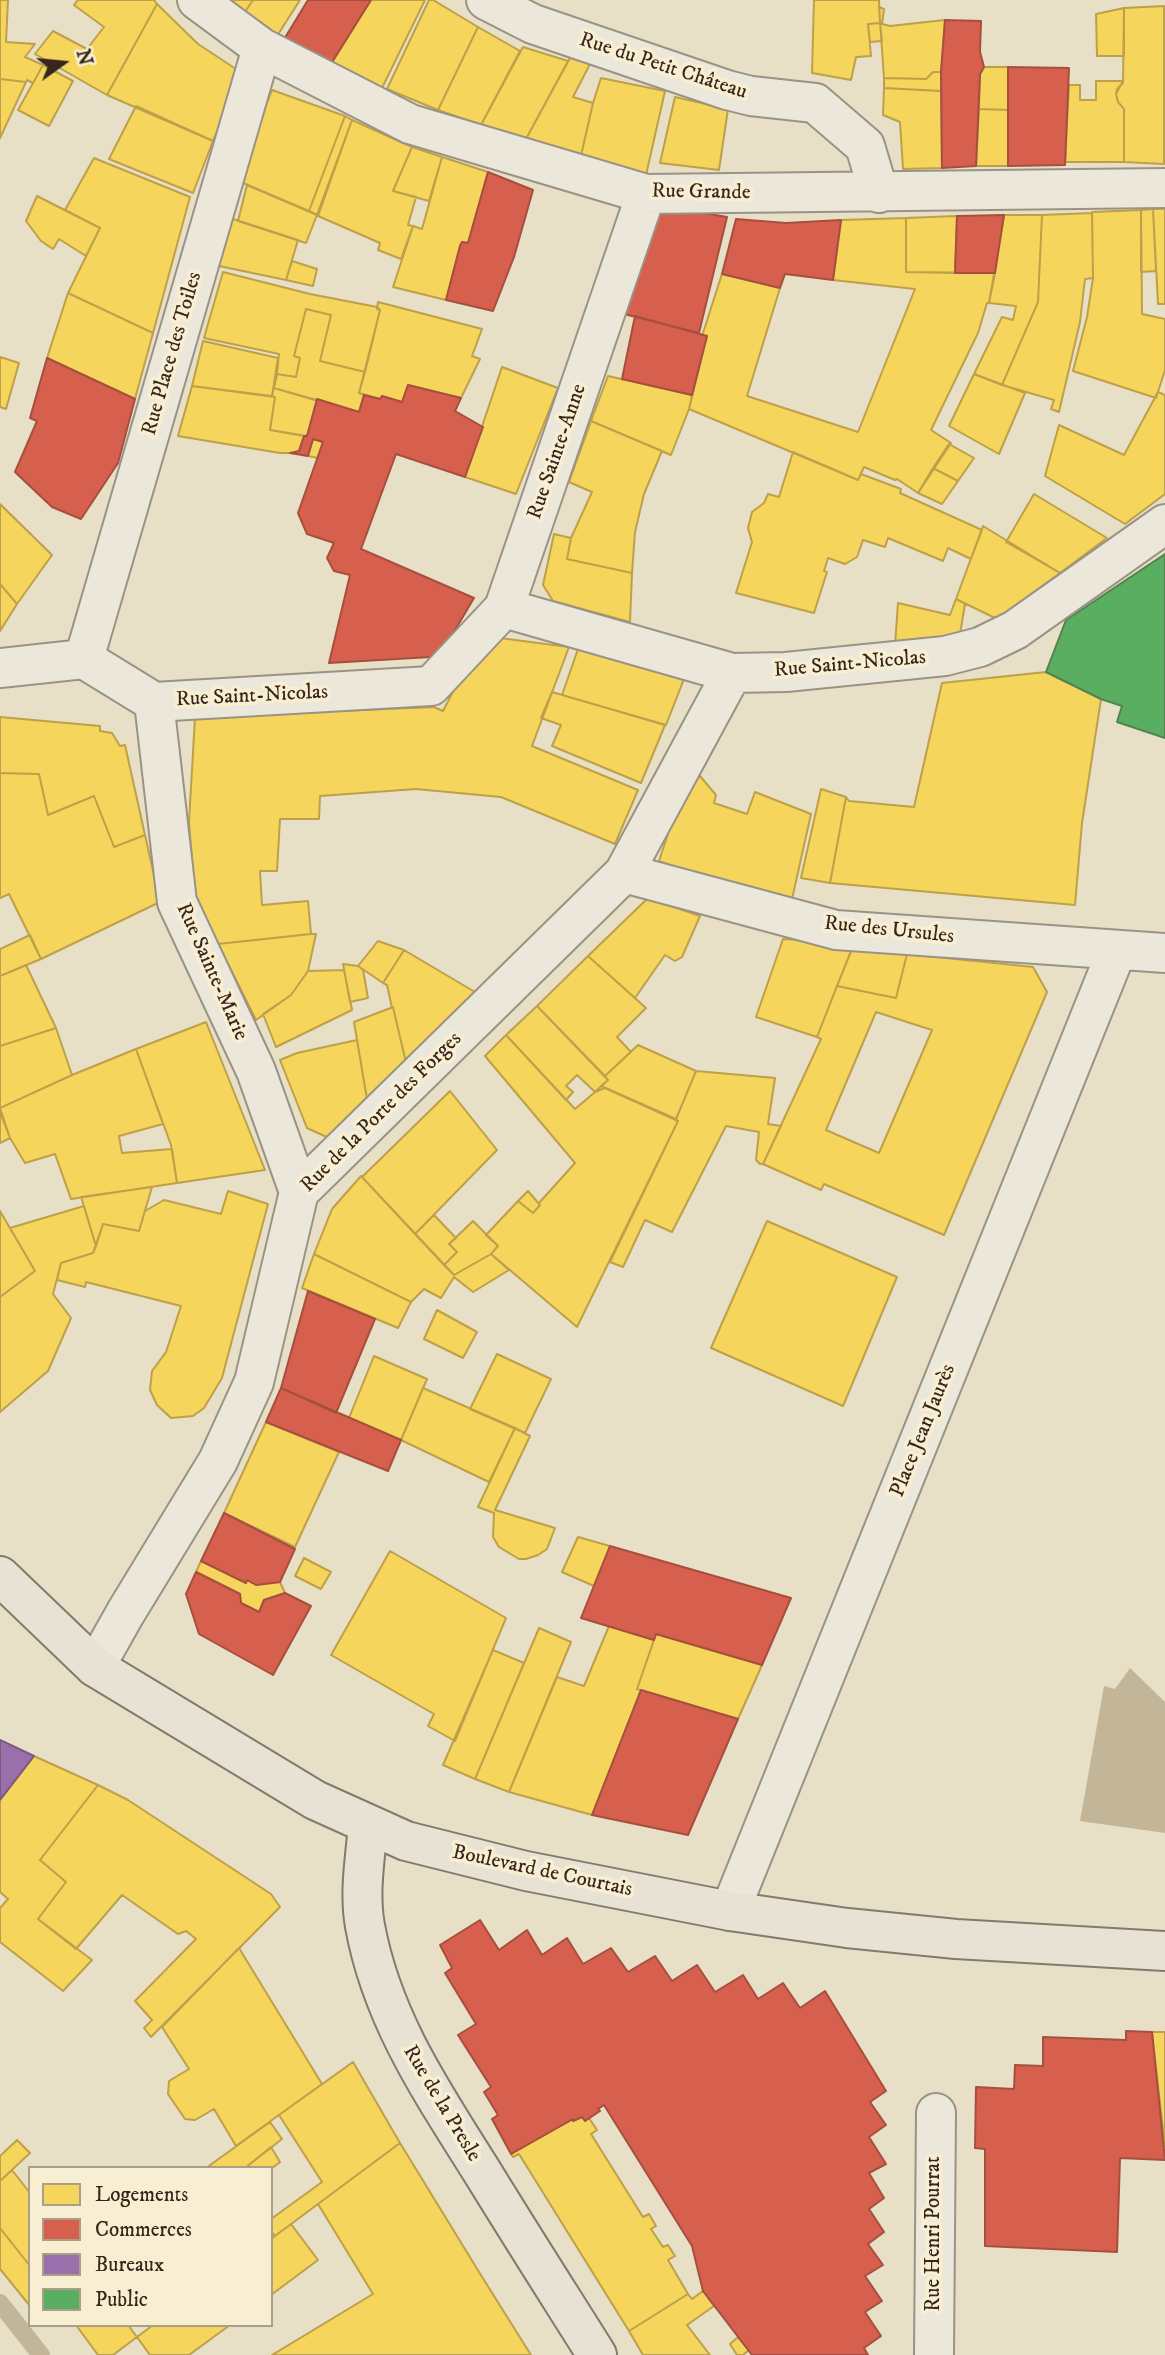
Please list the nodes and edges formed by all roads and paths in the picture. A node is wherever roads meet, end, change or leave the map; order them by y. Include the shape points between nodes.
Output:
1 (197, 0) edge
2 (486, 0) edge
3 (262, 48) junction
4 (1165, 188) edge
5 (879, 193) junction
6 (646, 194) junction
7 (1165, 524) edge
8 (504, 608) junction
9 (84, 659) junction
10 (0, 667) edge
11 (732, 673) junction
12 (431, 686) joint
13 (154, 702) junction
14 (624, 873) junction
15 (1117, 950) junction
16 (1165, 953) edge
17 (299, 1192) junction
18 (6, 1594) edge
19 (95, 1667) junction
20 (368, 1826) junction
21 (730, 1912) junction
22 (1165, 1951) edge
23 (936, 2113) dead end
24 (597, 2355) edge
25 (934, 2355) edge

1 - 3 street, Rue Grande
2 - 5 street, Rue du Petit Château via 533,24 727,90 815,103 865,146
3 - 6 street, Rue Grande via 410,124
3 - 9 street, Rue Place des Toiles
4 - 5 street, Rue Grande
5 - 6 street, Rue Grande
6 - 8 street, Rue Sainte-Anne
7 - 11 street, Rue Saint-Nicolas via 1015,630 980,647 945,656
8 - 11 street, Rue Saint-Nicolas
8 - 12 street, Rue Sainte-Anne
9 - 10 street
9 - 13 street, Rue Saint-Nicolas
11 - 14 street, Rue de la Porte des Forges
12 - 13 street, Rue Saint-Nicolas
13 - 17 street, Rue Sainte-Marie via 177,902 256,1071
14 - 15 street, Rue des Ursules via 836,930
14 - 17 street, Rue de la Porte des Forges
15 - 16 street, Rue des Ursules
15 - 21 street, Place Jean Jaurès
17 - 19 street, Rue de la Porte des Forges via 254,1382 218,1461
18 - 19 main road, Boulevard de Courtais
19 - 20 main road, Boulevard de Courtais via 315,1800
20 - 21 main road, Boulevard de Courtais via 406,1841 526,1871
20 - 24 main road, Rue de la Presle via 362,1895 365,1927 394,2024 433,2095
21 - 22 main road, Boulevard de Courtais via 956,1939
23 - 25 street, Rue Henri Pourrat

